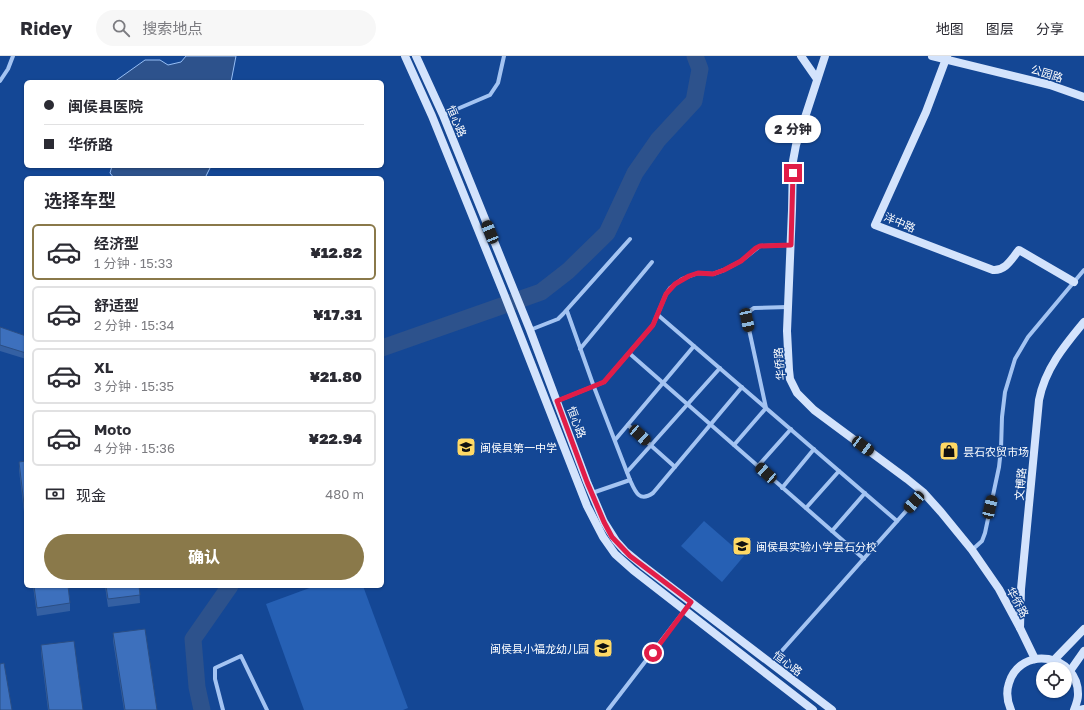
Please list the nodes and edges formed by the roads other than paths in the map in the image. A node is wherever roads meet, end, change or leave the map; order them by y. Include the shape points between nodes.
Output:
1 (13, 56) edge
2 (405, 56) edge
3 (416, 56) edge
4 (504, 56) edge
5 (800, 56) edge
6 (825, 56) edge
7 (932, 56) edge
8 (947, 58) edge
9 (817, 79) junction
10 (0, 81) edge
11 (1084, 97) edge
12 (443, 115) junction
13 (630, 239) dead end
14 (791, 245) junction
15 (652, 262) dead end
16 (1084, 270) edge
17 (1074, 282) junction
18 (788, 307) junction
19 (567, 311) junction
20 (658, 315) junction
21 (1084, 322) edge
22 (530, 330) junction
23 (694, 346) junction
24 (580, 349) junction
25 (629, 353) junction
26 (720, 368) junction
27 (663, 383) junction
28 (594, 386) junction
29 (742, 388) junction
30 (557, 401) junction
31 (687, 404) junction
32 (766, 408) junction
33 (628, 425) junction
34 (711, 425) junction
35 (791, 429) junction
36 (615, 440) junction
37 (651, 445) junction
38 (734, 445) junction
39 (814, 449) junction
40 (758, 466) junction
41 (675, 467) junction
42 (839, 471) junction
43 (627, 472) junction
44 (630, 480) junction
45 (782, 488) junction
46 (922, 492) junction
47 (592, 493) junction
48 (865, 493) junction
49 (806, 508) junction
50 (897, 521) junction
51 (832, 531) junction
52 (972, 550) junction
53 (864, 559) junction
54 (691, 602) junction
55 (685, 611) junction
56 (1020, 628) junction
57 (1084, 629) edge
58 (1084, 651) edge
59 (1035, 659) junction
60 (1054, 660) junction
61 (1058, 662) edge
62 (770, 664) junction
63 (1072, 668) edge
64 (1072, 674) edge
65 (1081, 697) edge
66 (1008, 700) junction
67 (1084, 709) edge
68 (223, 710) edge
69 (267, 710) edge
70 (608, 710) edge
71 (813, 710) edge
72 (832, 710) edge
73 (1003, 710) edge
74 (1011, 710) edge
75 (1074, 710) edge
76 (1080, 710) edge

1 - 10 street
2 - 55 main road, 恒心路 via 432,116 599,532 623,562
3 - 12 main road, 恒心路
4 - 12 street via 498,83 490,95
5 - 9 main road
6 - 9 main road, 华侨路
7 - 8 main road, 公园路
8 - 11 main road, 公园路 via 1050,85
8 - 17 main road, 洋中路 via 926,112 875,225 993,270 1004,268 1019,250
9 - 14 main road, 华侨路 via 794,152
12 - 22 main road, 恒心路
13 - 19 street
14 - 18 main road, 华侨路
14 - 20 street via 760,246 724,270 713,274 698,273 682,279 666,294
15 - 24 street
16 - 17 street
17 - 52 street via 1020,348 1011,370 1003,405 999,467 985,533 980,544
18 - 32 street via 754,308 747,316
18 - 46 main road, 华侨路 via 789,370 797,393 814,410
19 - 22 street via 558,319
19 - 24 street
20 - 23 street
20 - 25 street via 653,325
21 - 56 main road, 文博路 via 1054,361 1040,393 1021,588
22 - 30 main road, 恒心路
23 - 26 street
23 - 27 street
24 - 28 street
25 - 27 street
25 - 28 street via 604,382
26 - 29 street
26 - 31 street
27 - 31 street
27 - 33 street
28 - 30 street
28 - 36 street
29 - 32 street
29 - 34 street
30 - 47 main road, 恒心路
31 - 34 street
31 - 37 street
32 - 35 street
32 - 38 street
33 - 36 street
33 - 37 street
34 - 38 street
34 - 41 street
35 - 39 street
35 - 40 street
36 - 43 street
37 - 41 street
37 - 43 street
38 - 40 street
39 - 42 street
39 - 45 street
40 - 45 street
41 - 44 street via 653,492 645,497 638,495
42 - 48 street
42 - 49 street
43 - 44 street
44 - 47 street
45 - 49 street
46 - 50 street
46 - 52 main road, 华侨路
47 - 54 main road, 恒心路 via 607,527 625,551
48 - 50 street
48 - 51 street
49 - 51 street
50 - 53 street
51 - 53 street
52 - 56 main road, 华侨路 via 999,589
53 - 62 street
54 - 55 street
54 - 62 main road, 恒心路
55 - 70 street
55 - 71 main road, 恒心路
56 - 59 main road, 文博路
57 - 60 main road
58 - 63 main road
59 - 60 main road
59 - 66 main road via 1016,670 1010,679 1007,689
60 - 61 main road
62 - 72 main road, 恒心路
64 - 65 main road
65 - 75 main road
66 - 73 main road
66 - 74 main road
67 - 76 main road
68 - 69 street via 214,679 215,668 241,656

